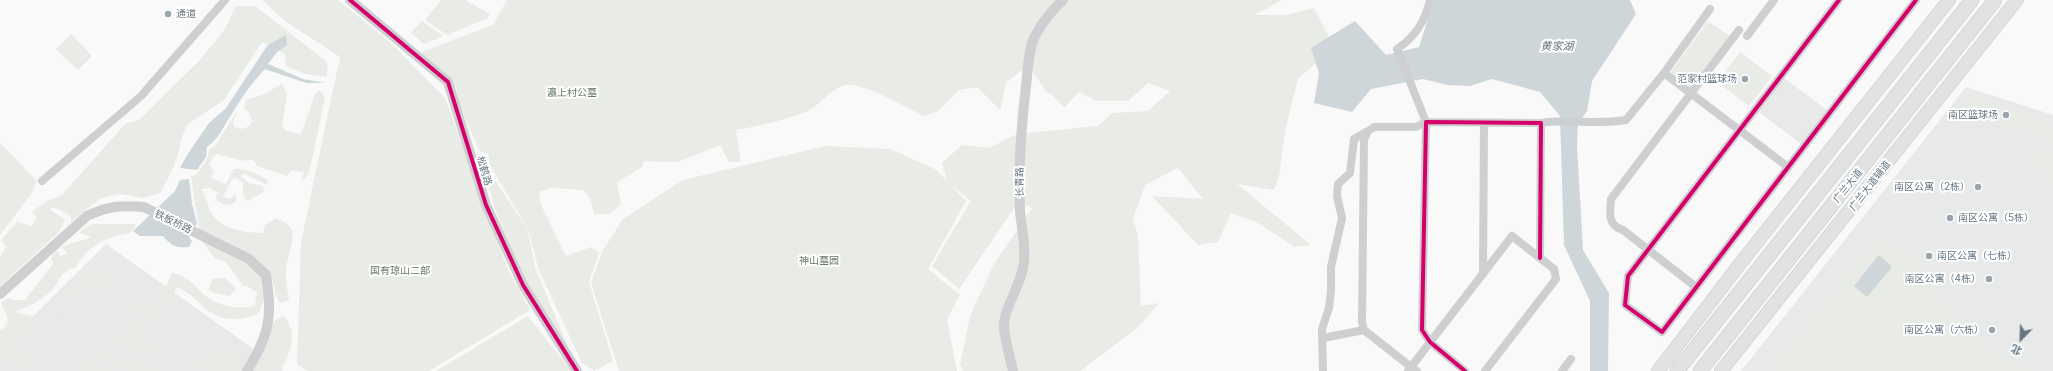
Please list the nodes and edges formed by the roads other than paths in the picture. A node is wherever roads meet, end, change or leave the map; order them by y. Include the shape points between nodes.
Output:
1 (225, 0) edge
2 (350, 0) edge
3 (1063, 0) edge
4 (1430, 0) edge
5 (1774, 0) edge
6 (1839, 0) edge
7 (1916, 0) edge
8 (1949, 0) edge
9 (1972, 0) edge
10 (1995, 0) edge
11 (2018, 0) edge
12 (1710, 9) dead end
13 (1739, 30) dead end
14 (1747, 36) dead end
15 (1664, 73) junction
16 (1692, 93) junction
17 (1426, 122) junction
18 (1484, 123) junction
19 (1541, 123) junction
20 (1740, 130) junction
21 (1368, 131) junction
22 (1788, 167) junction
23 (42, 181) dead end
24 (1648, 250) junction
25 (1540, 258) junction
26 (1483, 274) junction
27 (1696, 287) junction
28 (0, 294) edge
29 (1364, 330) junction
30 (1323, 338) junction
31 (1430, 342) junction
32 (1571, 359) dead end
33 (1412, 370) edge
34 (247, 371) edge
35 (577, 371) edge
36 (1013, 371) edge
37 (1323, 371) edge
38 (1465, 371) edge
39 (1485, 371) edge
40 (1562, 371) edge
41 (1658, 371) edge
42 (1677, 371) edge
43 (1700, 371) edge
44 (1721, 371) edge

1 - 23 street via 141,96
2 - 35 street, 松鹤路 via 448,82 486,205 523,285
3 - 36 street, 长青路 via 1035,36 1029,64 1020,146 1020,210 1025,243 1024,262 1022,276 1004,326
4 - 17 street via 1419,29 1408,42 1397,49
5 - 14 street
6 - 20 street
7 - 22 street
8 - 41 main road via 1753,246
9 - 42 main road, 广兰大道
10 - 43 main road, 广兰大道
11 - 44 main road, 广兰大道辅道
12 - 15 street
13 - 16 street
15 - 16 street
15 - 19 street via 1626,120 1606,123
16 - 20 street
16 - 24 street via 1611,199 1610,219 1613,226 1623,230
17 - 18 street
17 - 21 street via 1416,127 1374,127
17 - 31 street via 1422,330
18 - 19 street
18 - 26 street
19 - 25 street
20 - 22 street
20 - 24 street
21 - 29 street via 1364,140
21 - 30 street via 1354,139 1350,174 1338,184 1337,196 1342,218 1330,267 1332,291 1323,322
22 - 27 street
24 - 27 street
24 - 27 street via 1628,276 1625,305 1662,332
25 - 26 street via 1512,236
25 - 39 street via 1554,269 1556,279
26 - 31 street
28 - 34 street, 铁板桥路 via 87,216 105,207 144,207 249,260 266,275 270,307 268,331
29 - 30 street
29 - 33 street
30 - 37 street
31 - 33 street
31 - 38 street
32 - 40 street

